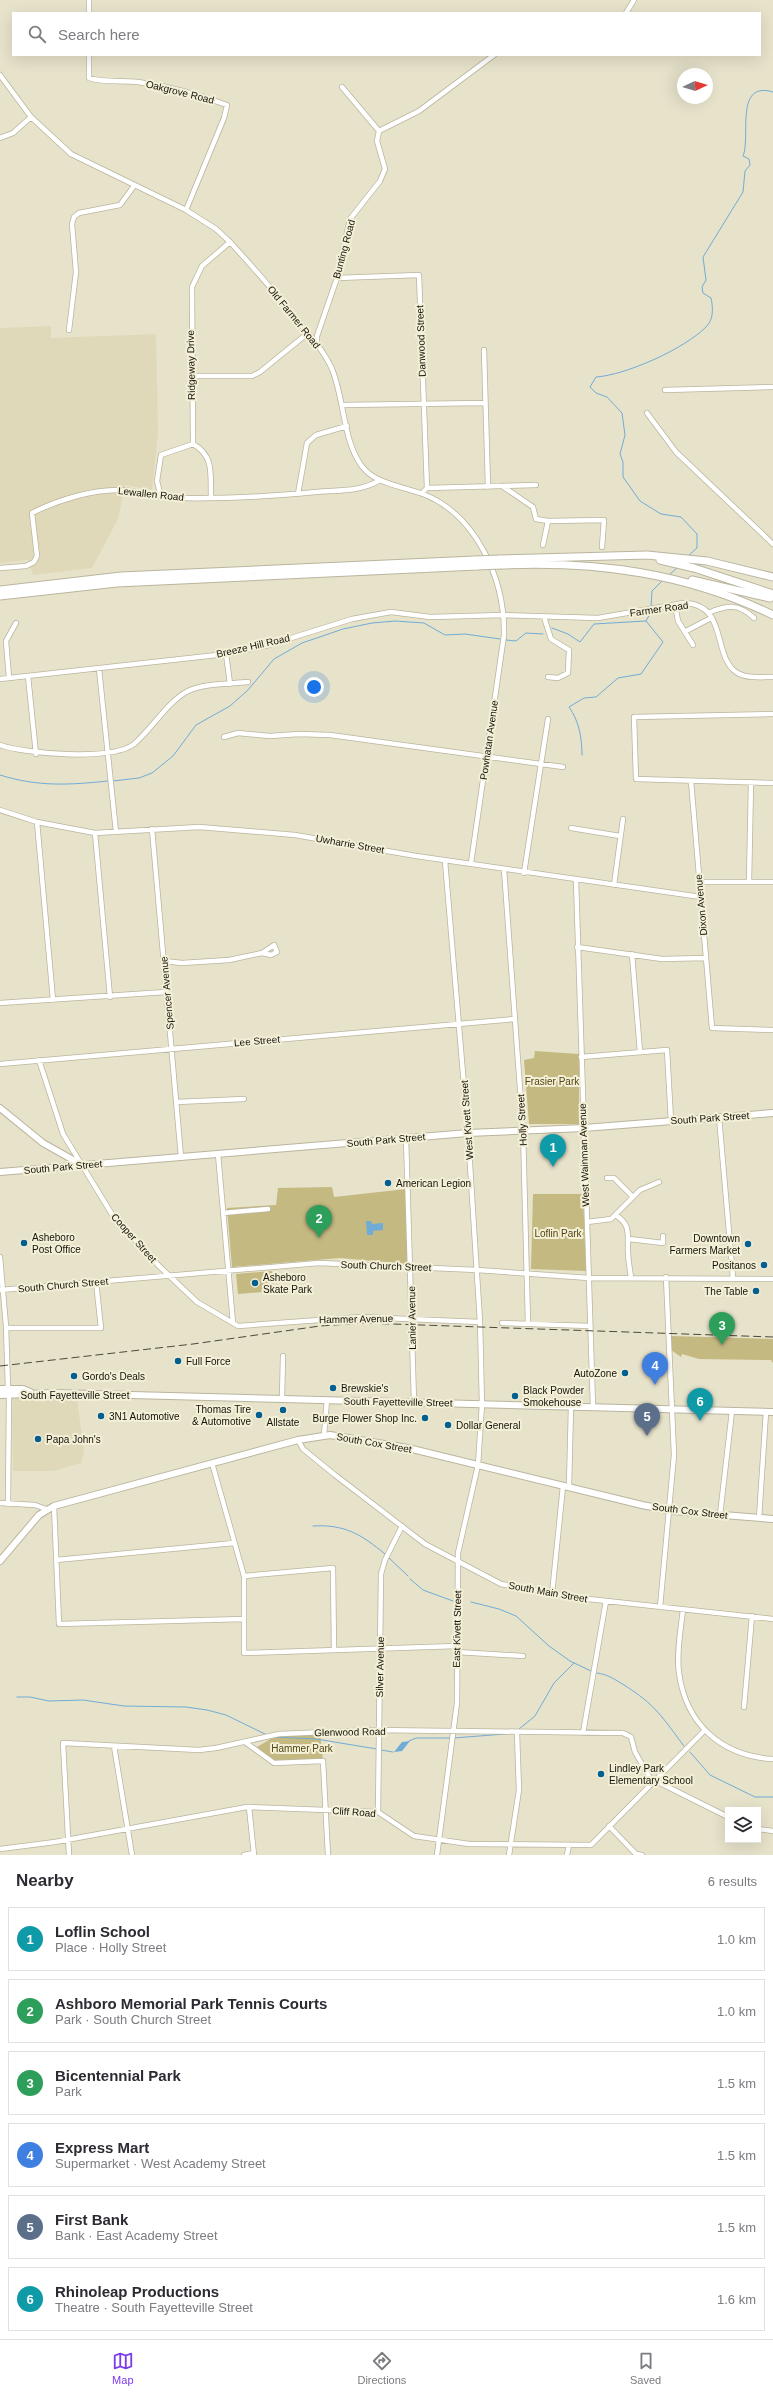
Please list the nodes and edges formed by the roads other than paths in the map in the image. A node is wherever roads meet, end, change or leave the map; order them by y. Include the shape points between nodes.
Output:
1 (89, 0) edge
2 (634, 0) edge
3 (89, 12) edge
4 (627, 12) edge
5 (89, 56) edge
6 (493, 56) edge
7 (0, 75) edge
8 (342, 87) dead end
9 (31, 117) junction
10 (379, 131) junction
11 (0, 138) edge
12 (134, 186) junction
13 (186, 210) junction
14 (230, 242) junction
15 (337, 278) junction
16 (69, 330) dead end
17 (308, 333) junction
18 (317, 346) junction
19 (484, 350) dead end
20 (192, 376) junction
21 (773, 387) edge
22 (665, 390) dead end
23 (484, 403) junction
24 (423, 404) junction
25 (342, 405) junction
26 (647, 413) dead end
27 (347, 426) junction
28 (193, 444) junction
29 (380, 480) junction
30 (536, 485) dead end
31 (502, 486) junction
32 (488, 487) junction
33 (427, 488) junction
34 (422, 493) junction
35 (298, 494) junction
36 (161, 497) junction
37 (211, 497) junction
38 (548, 521) junction
39 (773, 544) edge
40 (543, 545) dead end
41 (602, 547) dead end
42 (619, 554) junction
43 (501, 562) junction
44 (476, 563) junction
45 (0, 568) edge
46 (641, 571) junction
47 (773, 576) edge
48 (0, 590) edge
49 (773, 594) edge
50 (0, 596) edge
51 (773, 599) edge
52 (675, 605) junction
53 (708, 613) junction
54 (504, 615) junction
55 (773, 615) edge
56 (544, 617) junction
57 (711, 618) junction
58 (754, 618) dead end
59 (16, 623) dead end
60 (686, 631) junction
61 (693, 645) dead end
62 (226, 654) junction
63 (99, 669) junction
64 (28, 676) junction
65 (548, 677) dead end
66 (773, 677) edge
67 (9, 678) junction
68 (0, 679) edge
69 (248, 682) dead end
70 (230, 684) junction
71 (773, 714) edge
72 (548, 719) dead end
73 (224, 737) dead end
74 (0, 745) edge
75 (106, 751) junction
76 (36, 754) junction
77 (487, 756) junction
78 (542, 764) junction
79 (563, 767) dead end
80 (690, 781) junction
81 (751, 783) junction
82 (773, 783) edge
83 (0, 810) edge
84 (623, 819) dead end
85 (37, 822) junction
86 (571, 828) dead end
87 (152, 829) junction
88 (116, 832) junction
89 (95, 833) junction
90 (620, 836) junction
91 (445, 861) junction
92 (471, 863) junction
93 (504, 869) junction
94 (524, 872) junction
95 (576, 880) junction
96 (700, 882) junction
97 (749, 882) junction
98 (773, 882) edge
99 (614, 885) junction
100 (701, 898) junction
101 (577, 947) junction
102 (262, 953) dead end
103 (632, 954) junction
104 (706, 958) junction
105 (164, 961) junction
106 (166, 992) junction
107 (110, 997) junction
108 (53, 1000) junction
109 (0, 1003) edge
110 (515, 1019) junction
111 (459, 1024) junction
112 (773, 1030) edge
113 (171, 1048) junction
114 (640, 1052) junction
115 (581, 1057) junction
116 (39, 1060) junction
117 (0, 1064) edge
118 (244, 1099) dead end
119 (176, 1102) junction
120 (0, 1108) edge
121 (773, 1113) edge
122 (719, 1117) junction
123 (671, 1121) junction
124 (584, 1128) junction
125 (523, 1130) junction
126 (468, 1133) junction
127 (406, 1138) junction
128 (218, 1154) junction
129 (181, 1158) junction
130 (83, 1166) junction
131 (0, 1172) edge
132 (607, 1178) dead end
133 (659, 1182) dead end
134 (633, 1197) junction
135 (268, 1209) dead end
136 (223, 1213) junction
137 (615, 1215) junction
138 (587, 1222) junction
139 (663, 1236) dead end
140 (629, 1239) junction
141 (0, 1257) edge
142 (411, 1267) junction
143 (477, 1270) junction
144 (228, 1271) junction
145 (527, 1273) junction
146 (169, 1276) junction
147 (666, 1277) junction
148 (588, 1278) junction
149 (631, 1278) junction
150 (733, 1278) junction
151 (773, 1279) edge
152 (96, 1282) junction
153 (2, 1290) edge
154 (413, 1319) junction
155 (480, 1322) junction
156 (502, 1322) dead end
157 (233, 1323) junction
158 (528, 1323) junction
159 (590, 1326) junction
160 (6, 1328) junction
161 (282, 1356) dead end
162 (0, 1392) edge
163 (8, 1392) junction
164 (282, 1399) junction
165 (327, 1400) junction
166 (414, 1402) junction
167 (482, 1404) junction
168 (571, 1406) junction
169 (593, 1407) junction
170 (672, 1409) junction
171 (732, 1411) junction
172 (770, 1412) edge
173 (324, 1436) junction
174 (298, 1440) junction
175 (212, 1463) junction
176 (478, 1465) junction
177 (566, 1487) junction
178 (0, 1503) edge
179 (8, 1504) junction
180 (54, 1506) junction
181 (46, 1509) junction
182 (669, 1510) junction
183 (720, 1515) junction
184 (759, 1518) junction
185 (773, 1519) edge
186 (402, 1526) junction
187 (234, 1543) junction
188 (56, 1560) junction
189 (0, 1561) edge
190 (458, 1563) junction
191 (244, 1576) junction
192 (552, 1594) junction
193 (606, 1601) junction
194 (660, 1607) junction
195 (683, 1609) junction
196 (752, 1616) junction
197 (244, 1619) junction
198 (773, 1619) edge
199 (457, 1646) junction
200 (380, 1648) junction
201 (334, 1650) junction
202 (457, 1652) junction
203 (523, 1656) dead end
204 (744, 1707) dead end
205 (379, 1731) junction
206 (704, 1731) junction
207 (452, 1733) junction
208 (517, 1733) junction
209 (583, 1733) junction
210 (245, 1742) junction
211 (114, 1746) junction
212 (773, 1759) edge
213 (655, 1780) junction
214 (249, 1807) junction
215 (324, 1810) junction
216 (378, 1812) junction
217 (725, 1815) edge
218 (609, 1826) junction
219 (129, 1829) junction
220 (761, 1829) edge
221 (773, 1831) edge
222 (439, 1838) junction
223 (67, 1840) junction
224 (511, 1844) junction
225 (569, 1845) junction
226 (0, 1849) edge
227 (254, 1854) edge
228 (69, 1855) edge
229 (132, 1855) edge
230 (244, 1855) edge
231 (328, 1855) edge
232 (437, 1855) edge
233 (510, 1855) edge
234 (568, 1855) edge
235 (642, 1855) edge

1 - 3 street
2 - 4 street
5 - 13 street, Oakgrove Road via 89,78 101,82 140,82 227,105
6 - 10 street via 419,111
7 - 9 street, Old Farmer Road
8 - 10 street
9 - 11 street via 13,133
9 - 12 street, Old Farmer Road via 71,154
10 - 15 street, Bunting Road via 377,141 385,169 380,181 350,219
12 - 13 street, Old Farmer Road
12 - 16 street via 120,205 79,213 74,217 72,224 76,272
13 - 14 street, Old Farmer Road via 216,229
14 - 17 street, Old Farmer Road
14 - 20 street, Ridgeway Drive via 202,266 192,287
15 - 18 street, Bunting Road via 317,336
15 - 24 street, Danwood Street via 419,274
17 - 18 street, Old Farmer Road
17 - 20 street via 252,376
18 - 25 street, Old Farmer Road via 332,371
19 - 23 street
20 - 28 street, Ridgeway Drive
21 - 22 street
23 - 24 street
23 - 32 street
24 - 25 street
24 - 33 street, Danwood Street
25 - 27 street, Old Farmer Road
26 - 39 street via 676,452
27 - 29 street, Old Farmer Road via 361,465 369,474
27 - 35 street via 316,435 307,443
28 - 36 street via 161,455 158,481
28 - 37 street via 209,459
29 - 34 street, Old Farmer Road
29 - 35 street, Lewallen Road via 371,486 360,488
30 - 31 street
31 - 32 street
31 - 38 street via 533,507 536,519
32 - 33 street
33 - 34 street
34 - 54 street, Old Farmer Road via 454,514 476,539 493,571
35 - 37 street, Lewallen Road
36 - 37 street, Lewallen Road
36 - 45 street, Lewallen Road via 108,490 35,511 32,513 36,556 34,562 26,566
38 - 40 street
38 - 41 street via 604,520
42 - 43 highway
42 - 47 highway via 676,557
42 - 49 highway via 671,562
43 - 44 highway, bridge
43 - 46 highway via 575,564
44 - 48 highway via 129,576
44 - 50 highway via 124,582
46 - 51 highway
46 - 55 highway via 723,594
52 - 53 street, Farmer Road via 695,604
52 - 56 street, Farmer Road via 598,618
52 - 60 street via 678,621
53 - 57 street
53 - 58 street via 726,607 736,607 744,608
54 - 56 street, Farmer Road
54 - 62 street, Breeze Hill Road via 446,617 391,612 374,614 269,645
54 - 77 street, Powhatan Avenue via 502,649
56 - 65 street via 552,639 569,650 568,673 558,678
57 - 60 street
57 - 66 street via 736,673
59 - 67 street via 6,641
60 - 61 street
62 - 63 street, Breeze Hill Road
62 - 70 street
63 - 64 street, Breeze Hill Road
63 - 75 street
64 - 67 street, Breeze Hill Road
64 - 76 street
67 - 68 street, Breeze Hill Road
69 - 70 street
70 - 75 street via 188,691 133,744 123,749
71 - 80 street via 634,717 636,779
72 - 78 street
73 - 77 street via 238,733 270,736 330,735
74 - 76 street
75 - 76 street
75 - 88 street
77 - 78 street
77 - 92 street, Powhatan Avenue
78 - 79 street
78 - 94 street
80 - 81 street
80 - 96 street, Dixon Avenue
81 - 82 street
81 - 97 street
83 - 85 street, Uwharrie Street
84 - 90 street
85 - 89 street, Uwharrie Street
85 - 108 street
86 - 90 street
87 - 88 street, Uwharrie Street
87 - 91 street, Uwharrie Street via 199,827 295,835
87 - 105 street, Spencer Avenue
88 - 89 street, Uwharrie Street
89 - 107 street
90 - 99 street
91 - 92 street, Uwharrie Street
91 - 111 street, West Kivett Street
92 - 93 street, Uwharrie Street
93 - 94 street, Uwharrie Street
93 - 110 street, Holly Street
94 - 95 street, Uwharrie Street
95 - 99 street, Uwharrie Street
95 - 101 street, West Wainman Avenue
96 - 97 street
96 - 100 street, Dixon Avenue
97 - 98 street
99 - 100 street, Uwharrie Street
100 - 104 street, Dixon Avenue
101 - 103 street
101 - 115 street, West Wainman Avenue
102 - 105 street via 229,960 182,963
103 - 104 street via 669,959
103 - 114 street
104 - 112 street, Dixon Avenue via 712,1028
105 - 106 street, Spencer Avenue
106 - 107 street
106 - 113 street, Spencer Avenue
107 - 108 street
108 - 109 street
110 - 111 street, Lee Street
110 - 125 street, Holly Street
111 - 113 street, Lee Street
111 - 126 street, West Kivett Street
113 - 116 street, Lee Street
113 - 119 street, Spencer Avenue
114 - 115 street
114 - 123 street via 667,1050
115 - 124 street, West Wainman Avenue
116 - 117 street, Lee Street
116 - 130 street, Cooper Street via 61,1128
118 - 119 street
119 - 129 street, Spencer Avenue
120 - 130 main road via 60,1155
121 - 122 main road, South Park Street
122 - 123 main road, South Park Street
122 - 150 street
123 - 124 main road, South Park Street
124 - 125 main road, South Park Street
124 - 138 street, West Wainman Avenue
125 - 126 main road, South Park Street
125 - 145 street, Holly Street
126 - 127 main road, South Park Street
126 - 143 street, West Kivett Street
127 - 128 main road, South Park Street
127 - 142 street, Lanier Avenue
128 - 129 main road, South Park Street
128 - 136 street
129 - 130 main road, South Park Street
130 - 131 main road, South Park Street
130 - 146 street, Cooper Street via 113,1216
132 - 134 street via 614,1178
133 - 134 street via 640,1190
134 - 137 street
135 - 136 street
136 - 144 street
137 - 138 street via 603,1222
137 - 140 street via 627,1225
138 - 148 street, West Wainman Avenue
139 - 140 street via 663,1243
140 - 149 street
141 - 153 street
142 - 143 street, South Church Street
142 - 144 street, South Church Street via 319,1263
142 - 154 street, Lanier Avenue
143 - 145 street, South Church Street
143 - 155 street, West Kivett Street
144 - 146 street, South Church Street
144 - 157 street
145 - 148 street, South Church Street
145 - 158 street, Holly Street
146 - 152 street, South Church Street
146 - 157 street, Cooper Street via 197,1302
147 - 149 street, South Church Street
147 - 150 street, South Church Street
147 - 170 street
148 - 149 street, South Church Street
148 - 159 street, West Wainman Avenue
150 - 151 street, South Church Street
152 - 153 street, South Church Street
152 - 160 street via 101,1328
153 - 160 street
154 - 155 street, Hammer Avenue
154 - 157 street, Hammer Avenue via 361,1317 238,1326
154 - 166 street, Lanier Avenue
155 - 167 street, West Kivett Street
156 - 158 street
158 - 159 street
159 - 169 street, West Wainman Avenue
160 - 163 street
161 - 164 street
162 - 163 main road, South Fayetteville Street
163 - 164 main road, South Fayetteville Street
163 - 179 street
164 - 165 main road, South Fayetteville Street
165 - 166 main road, South Fayetteville Street
165 - 173 street
166 - 167 main road, South Fayetteville Street
167 - 168 main road, South Fayetteville Street
167 - 176 street, East Kivett Street
168 - 169 main road, South Fayetteville Street
168 - 177 street
169 - 170 main road, South Fayetteville Street
170 - 171 main road, South Fayetteville Street
170 - 182 street via 674,1456
171 - 172 main road, South Fayetteville Street
171 - 183 street
172 - 184 street
173 - 174 main road, South Cox Street
173 - 176 main road, South Cox Street via 383,1443
174 - 175 main road, South Cox Street
174 - 186 street, South Main Street via 303,1448
175 - 180 main road, South Cox Street
175 - 187 street
176 - 177 main road, South Cox Street
176 - 190 street, East Kivett Street
177 - 182 main road, South Cox Street
177 - 192 street
178 - 179 street
179 - 181 street via 35,1505
180 - 181 main road, South Cox Street
180 - 188 street
181 - 189 main road, South Cox Street
182 - 183 main road, South Cox Street
182 - 194 street
183 - 184 main road, South Cox Street
184 - 185 main road, South Cox Street
186 - 190 street, South Main Street via 425,1544
186 - 200 street, Silver Avenue via 382,1567
187 - 188 street
187 - 191 street
188 - 197 street via 59,1624
190 - 192 street, South Main Street via 501,1584
190 - 199 street, East Kivett Street
191 - 197 street
191 - 201 street via 333,1568
192 - 193 street, South Main Street
193 - 194 street, South Main Street
193 - 209 street
194 - 195 street, South Main Street
195 - 196 street, South Main Street
195 - 206 street via 678,1672 693,1716
196 - 198 street, South Main Street
196 - 204 street
197 - 201 street via 244,1653
199 - 200 street
199 - 202 street, East Kivett Street
200 - 201 street
200 - 205 street, Silver Avenue
202 - 203 street
202 - 207 street, East Kivett Street via 457,1703
205 - 207 street, Glenwood Road
205 - 210 street, Glenwood Road via 279,1734
205 - 216 street, Silver Avenue
206 - 212 street via 714,1739 752,1756
206 - 213 street, Cliff Road
207 - 208 street, Glenwood Road
207 - 222 street, East Kivett Street
208 - 209 street, Glenwood Road
208 - 224 street via 519,1790
209 - 213 street, Glenwood Road via 626,1734 631,1737 642,1767
210 - 211 street, Glenwood Road via 198,1750
210 - 215 street via 274,1763 323,1761
211 - 219 street
211 - 223 street, Glenwood Road via 63,1744
213 - 217 street
213 - 218 street, Cliff Road
214 - 215 street, Cliff Road
214 - 219 street, Cliff Road
214 - 227 street
215 - 216 street, Cliff Road
215 - 231 street
216 - 222 street, Cliff Road via 410,1834
218 - 225 street, Cliff Road via 591,1845
218 - 235 street via 636,1854
219 - 223 street, Cliff Road
219 - 229 street
220 - 221 street
222 - 224 street, Cliff Road via 469,1844
222 - 232 street, East Kivett Street
223 - 226 street, Cliff Road
223 - 228 street
224 - 225 street, Cliff Road
224 - 233 street
225 - 234 street
227 - 230 street

